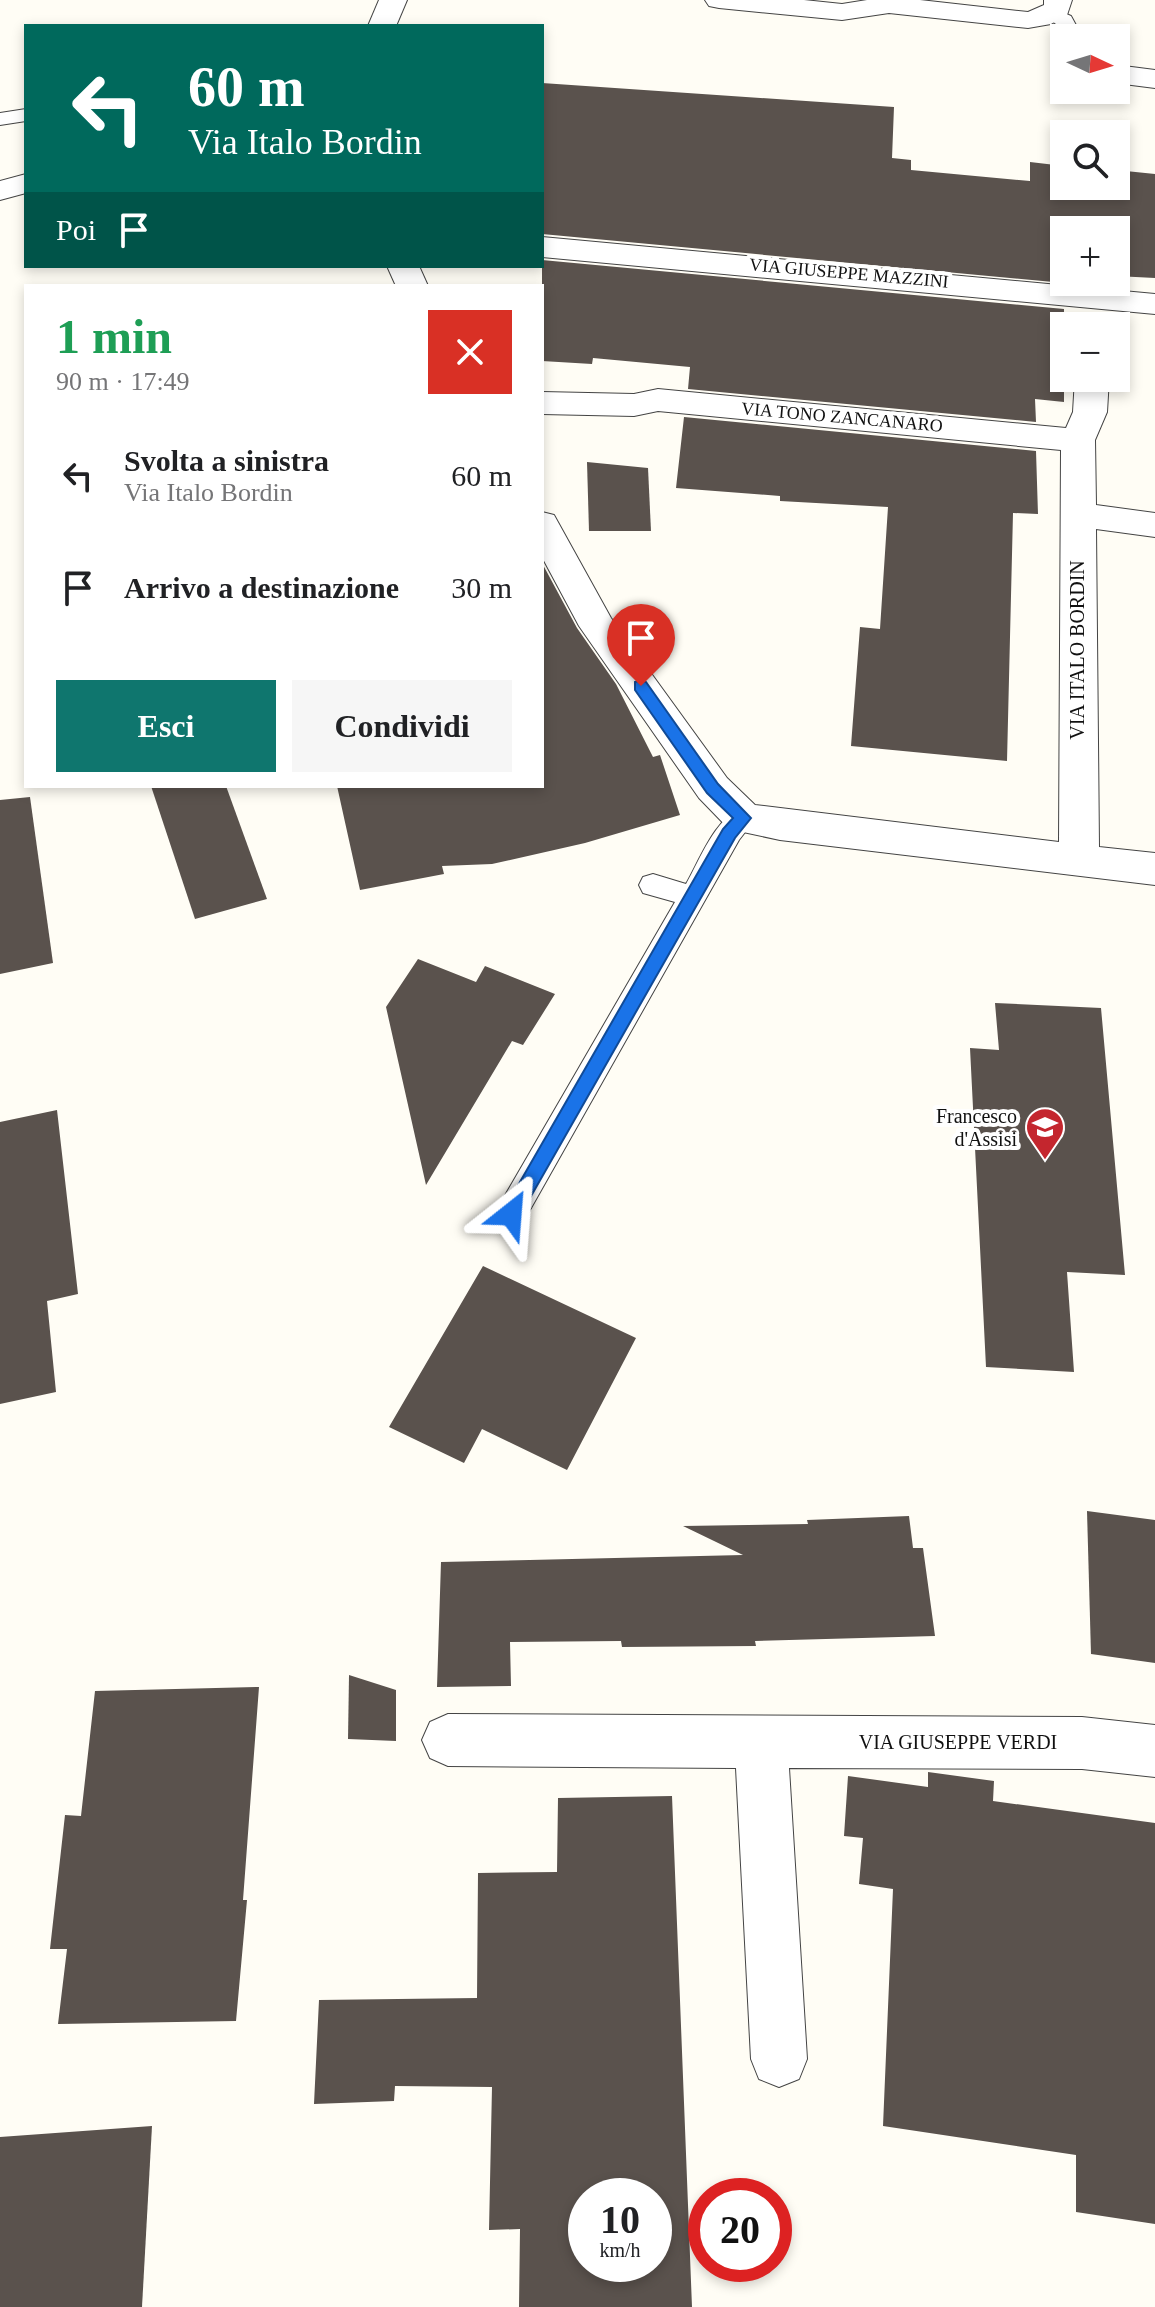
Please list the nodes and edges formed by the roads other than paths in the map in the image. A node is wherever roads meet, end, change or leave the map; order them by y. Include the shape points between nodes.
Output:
1 (393, 0) edge
2 (719, 0) edge
3 (1054, 7) edge
4 (383, 24) edge
5 (1066, 24) edge
6 (1130, 76) edge
7 (1155, 79) edge
8 (24, 115) edge
9 (0, 119) edge
10 (24, 184) edge
11 (0, 191) edge
12 (544, 247) edge
13 (1155, 304) edge
14 (1096, 311) edge
15 (1091, 392) edge
16 (544, 403) edge
17 (1078, 440) junction
18 (1077, 514) junction
19 (1155, 525) edge
20 (544, 528) edge
21 (743, 818) junction
22 (1079, 860) junction
23 (1155, 869) edge
24 (653, 885) dead end
25 (693, 897) junction
26 (511, 1214) dead end
27 (448, 1740) dead end
28 (761, 1742) junction
29 (1155, 1751) edge
30 (779, 2059) dead end

1 - 4 street
2 - 3 street via 842,12 889,5 1028,20
3 - 5 lane
6 - 7 street
8 - 9 lane
10 - 11 street
12 - 14 street, VIA GIUSEPPE MAZZINI
13 - 14 street, VIA GIUSEPPE MAZZINI
15 - 17 street via 1090,412
16 - 17 street, VIA TONO ZANCANARO via 634,405 658,400
17 - 18 street, VIA ITALO BORDIN
18 - 19 street
18 - 22 street, VIA ITALO BORDIN
20 - 21 street via 597,626 713,788
21 - 22 street
21 - 25 lane
22 - 23 street
24 - 25 lane
25 - 26 lane
27 - 28 street, VIA GIUSEPPE VERDI
28 - 29 street, VIA GIUSEPPE VERDI via 1082,1743
28 - 30 street

